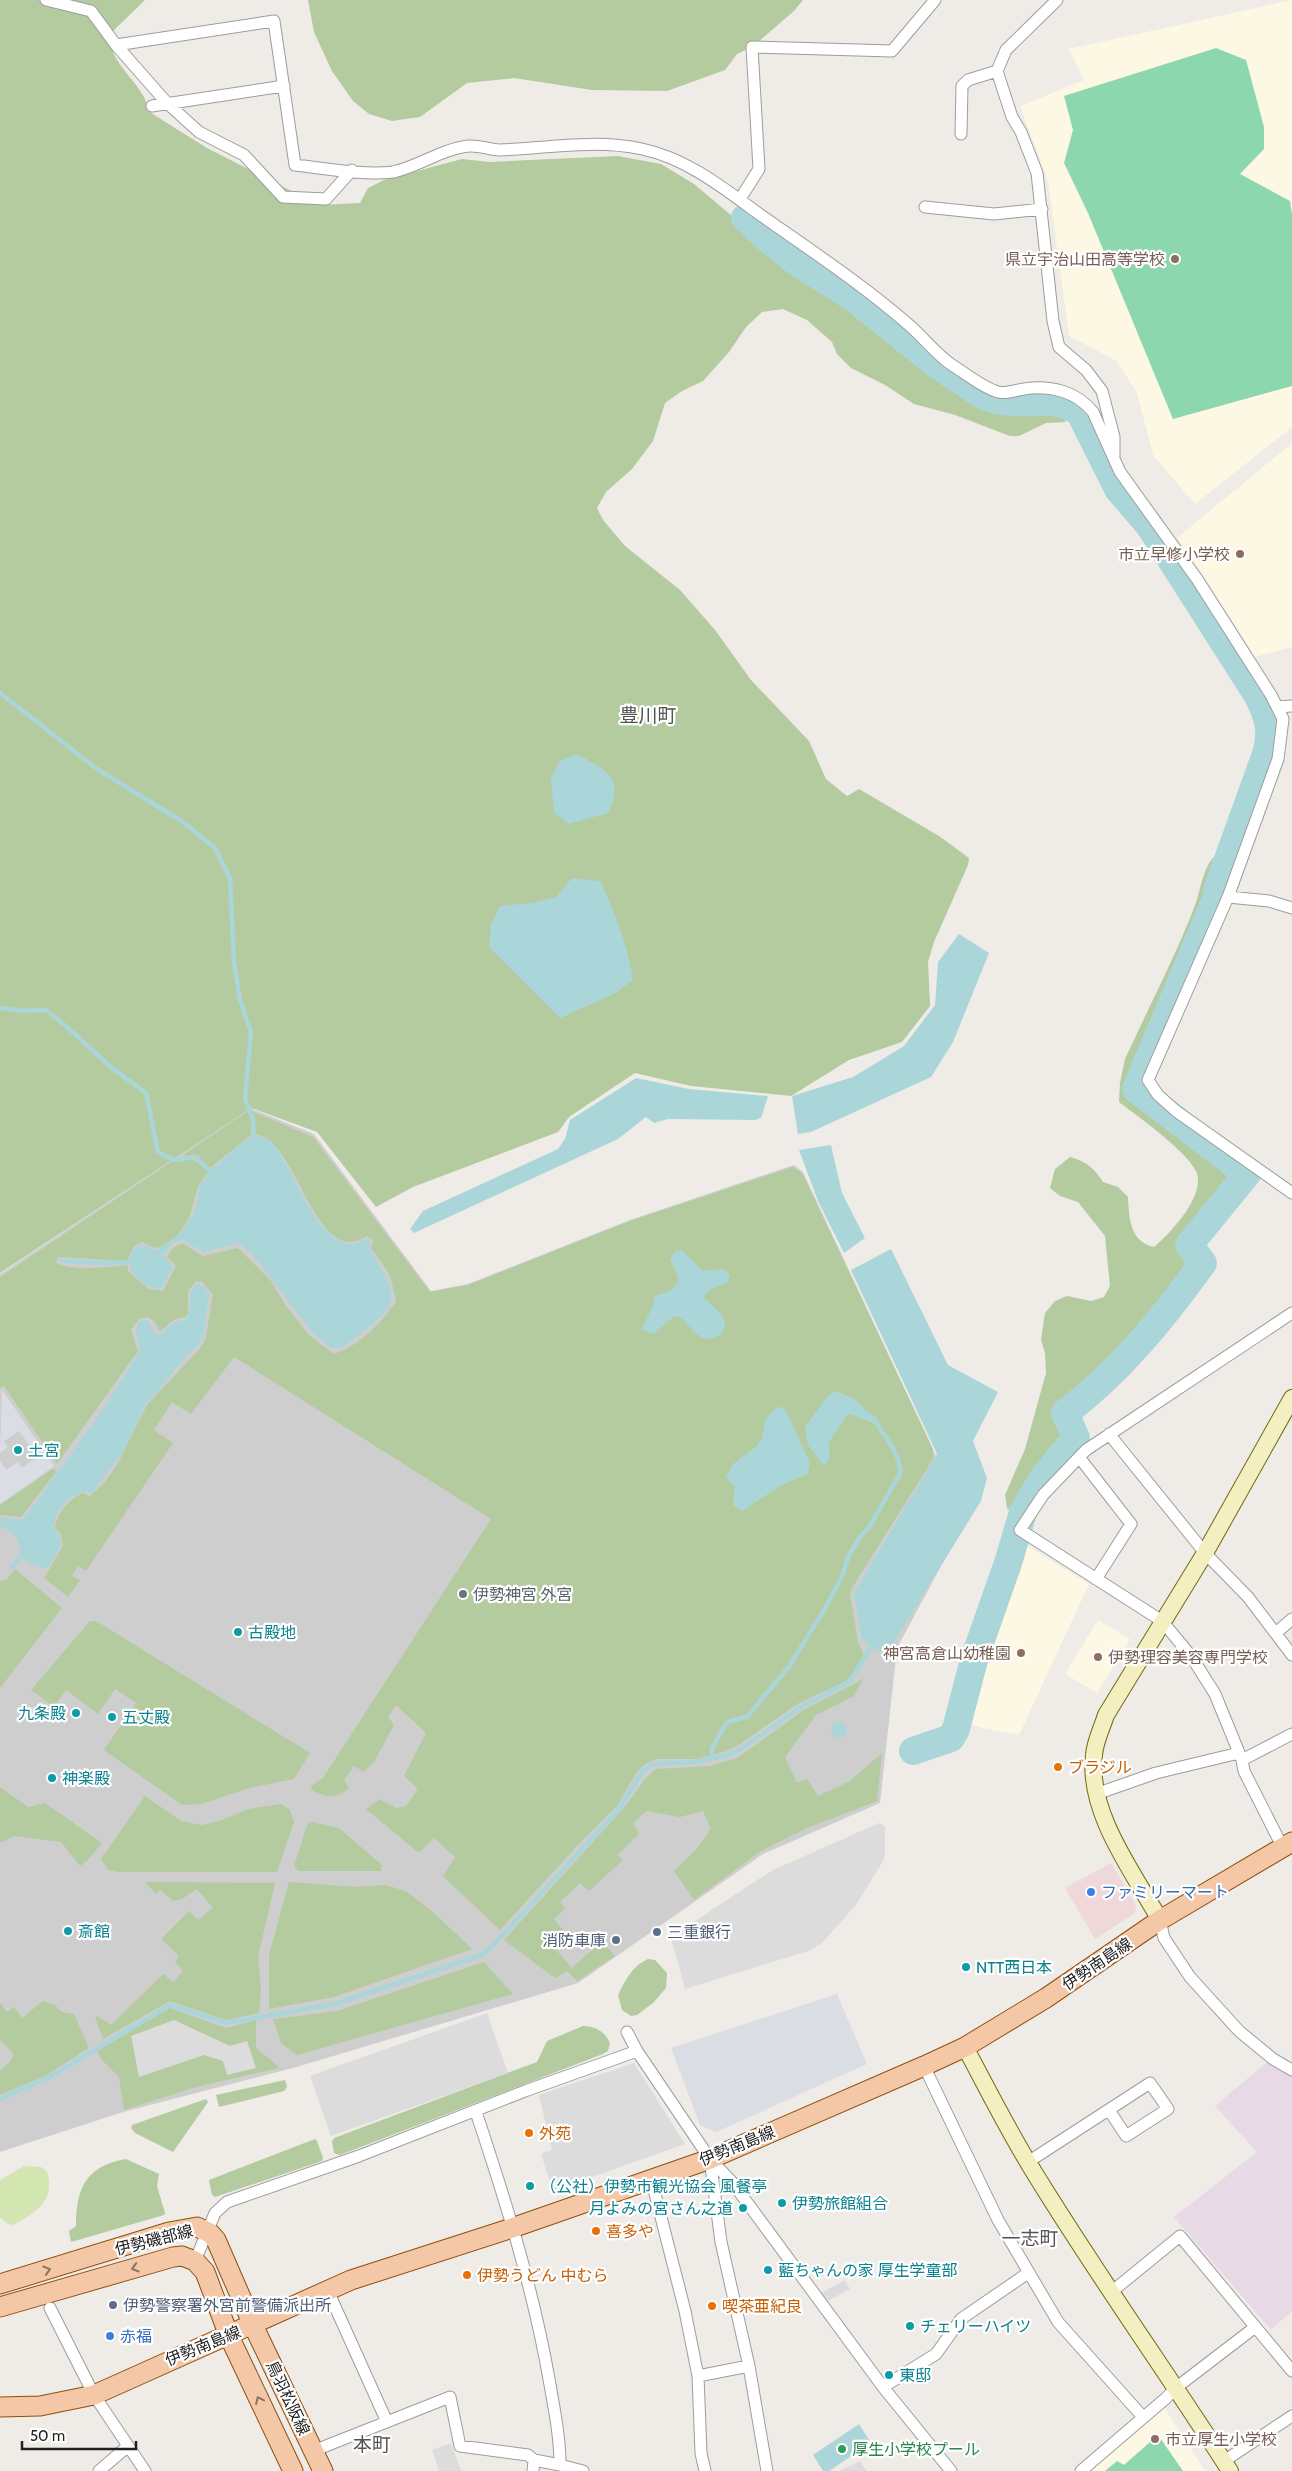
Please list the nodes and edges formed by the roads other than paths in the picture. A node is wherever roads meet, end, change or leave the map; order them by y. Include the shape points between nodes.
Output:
1 (46, 0) edge
2 (935, 0) edge
3 (1057, 0) edge
4 (116, 45) junction
5 (997, 71) junction
6 (284, 86) junction
7 (167, 103) junction
8 (152, 106) dead end
9 (961, 134) dead end
10 (352, 170) junction
11 (740, 199) junction
12 (925, 207) dead end
13 (1042, 209) junction
14 (1114, 460) junction
15 (1292, 706) edge
16 (1277, 707) junction
17 (1288, 721) edge
18 (1228, 897) junction
19 (1292, 908) edge
20 (1292, 1193) edge
21 (1292, 1313) edge
22 (1292, 1398) edge
23 (1109, 1434) junction
24 (1079, 1457) junction
25 (1204, 1553) junction
26 (1096, 1579) junction
27 (1292, 1619) edge
28 (1162, 1621) junction
29 (1276, 1633) junction
30 (1292, 1655) edge
31 (1292, 1734) edge
32 (1240, 1756) junction
33 (1096, 1794) junction
34 (1288, 1845) edge
35 (1160, 1920) junction
36 (627, 2032) dead end
37 (965, 2047) junction
38 (637, 2051) junction
39 (924, 2066) junction
40 (1292, 2070) edge
41 (1108, 2110) junction
42 (476, 2112) junction
43 (710, 2159) junction
44 (1028, 2162) junction
45 (651, 2178) junction
46 (512, 2228) junction
47 (208, 2231) junction
48 (195, 2261) junction
49 (1028, 2272) junction
50 (0, 2284) edge
51 (328, 2291) junction
52 (1110, 2293) junction
53 (0, 2306) edge
54 (50, 2308) dead end
55 (253, 2325) junction
56 (1254, 2328) junction
57 (228, 2336) junction
58 (749, 2366) junction
59 (1292, 2371) edge
60 (698, 2376) junction
61 (1177, 2387) junction
62 (883, 2388) junction
63 (94, 2395) junction
64 (0, 2407) edge
65 (1292, 2416) edge
66 (1144, 2417) junction
67 (387, 2422) junction
68 (128, 2446) junction
69 (313, 2451) junction
70 (560, 2465) junction
71 (534, 2466) edge
72 (1227, 2466) edge
73 (99, 2471) edge
74 (145, 2471) edge
75 (293, 2471) edge
76 (323, 2471) edge
77 (583, 2471) edge
78 (706, 2471) edge
79 (767, 2471) edge
80 (951, 2471) edge
81 (1081, 2471) edge

1 - 4 street via 91,11
2 - 11 street via 892,51 752,47 759,169
3 - 5 street via 1006,50
4 - 6 street via 274,21
4 - 7 street
5 - 9 street via 968,80 962,86
5 - 13 street via 1036,174
6 - 7 street
6 - 10 street via 295,165
7 - 8 street
7 - 10 street via 199,132 244,155 283,197 326,199
10 - 11 street via 394,172 441,152 470,146 496,150 605,146 642,149 679,161
11 - 14 street via 847,275 909,325 949,363 997,392 1046,388 1078,398 1093,412
12 - 13 street via 994,214
13 - 14 street via 1059,347 1086,370 1102,391 1114,436
14 - 16 street via 1197,579
15 - 16 street
16 - 17 street
17 - 18 street via 1278,759
18 - 19 street via 1269,901
18 - 20 street via 1148,1080 1158,1095 1176,1111
21 - 23 street
22 - 25 street
23 - 24 street
23 - 25 street
24 - 26 street via 1131,1524
24 - 26 street via 1043,1495 1020,1530
25 - 28 street
25 - 29 street via 1248,1597
26 - 28 street
27 - 29 street
28 - 32 street via 1191,1656 1214,1694
28 - 33 street via 1106,1714 1094,1753
29 - 30 street
31 - 32 street
32 - 33 street via 1156,1773
32 - 34 street via 1244,1771
33 - 35 street via 1112,1834
34 - 35 main road, 伊勢南島線
35 - 37 main road, 伊勢南島線 via 1090,1969
35 - 40 street via 1164,1938 1209,1999 1245,2036
36 - 38 street
37 - 39 main road, 伊勢南島線
37 - 44 street
38 - 42 street
38 - 43 street
39 - 43 main road, 伊勢南島線
39 - 49 street via 998,2220
41 - 41 street via 1150,2083 1168,2109 1126,2136
41 - 44 street
42 - 46 street
42 - 47 street via 227,2202 215,2213
43 - 45 main road, 伊勢南島線
43 - 58 street via 721,2242
43 - 62 street via 732,2182
44 - 52 street
45 - 46 main road, 伊勢南島線
45 - 60 street
46 - 51 main road, 伊勢南島線 via 388,2266
46 - 70 street via 545,2357 560,2439
47 - 48 street
50 -> 47 main road, 伊勢磯部線 via 169,2232 192,2227
47 - 55 main road, 伊勢磯部線 via 218,2242
48 -> 53 main road, 伊勢磯部線 via 182,2256 173,2257
48 - 57 main road, 伊勢磯部線 via 205,2272
49 - 62 street via 961,2319 936,2354
49 - 66 street via 1058,2322
51 - 55 main road, 伊勢南島線
51 - 67 street
52 - 56 street via 1180,2236
52 - 61 street
54 - 63 street
55 - 57 main road, 伊勢南島線
55 - 69 main road, 鳥羽松阪線
56 - 59 street
56 - 61 street
57 - 63 main road, 伊勢南島線
75 -> 57 main road, 鳥羽松阪線
58 - 60 street
58 - 79 street
60 - 78 street via 701,2453
61 - 66 street
61 - 72 street
62 - 80 street
63 - 64 main road, 伊勢南島線 via 40,2406
63 - 68 street
65 - 72 street
66 - 81 street
67 - 69 street
67 - 71 street via 450,2397 460,2446 528,2454
68 - 73 street
68 - 74 street
69 - 76 main road, 鳥羽松阪線
70 - 71 street
70 - 77 street

